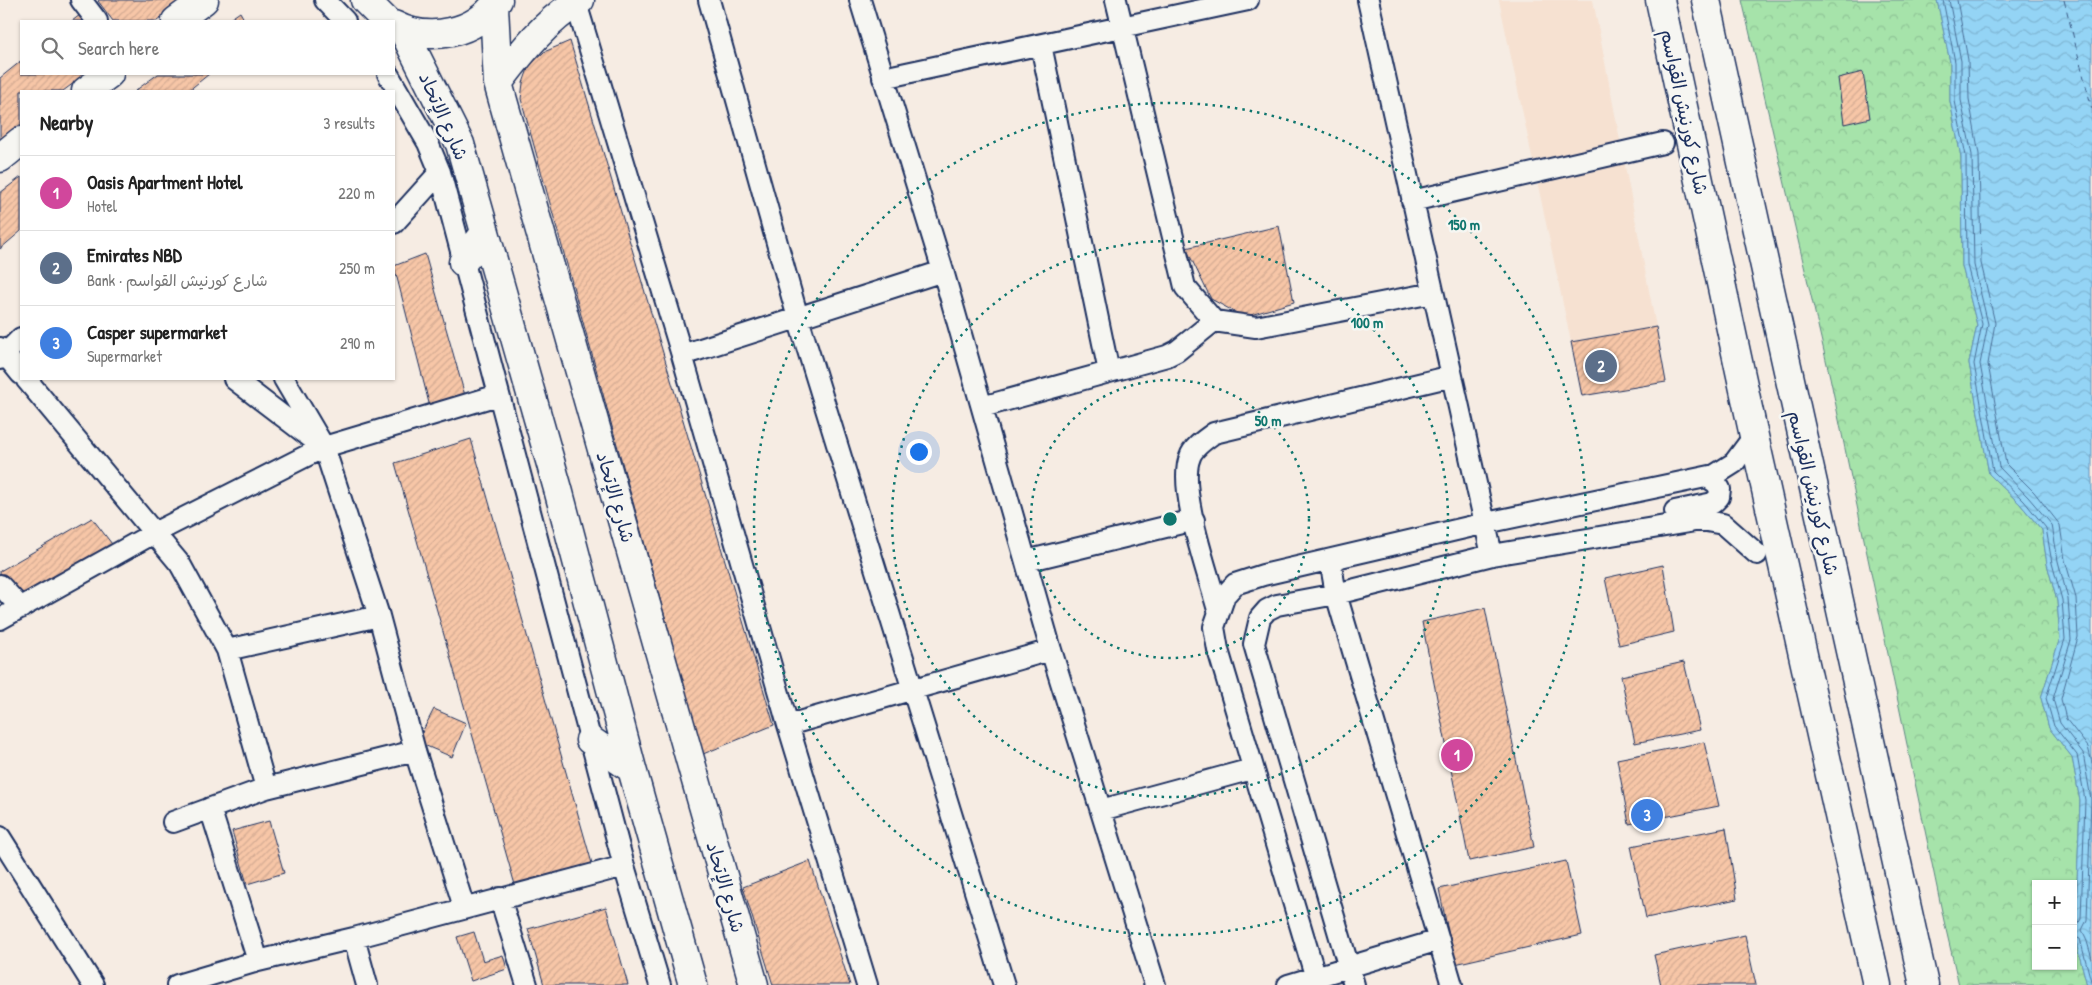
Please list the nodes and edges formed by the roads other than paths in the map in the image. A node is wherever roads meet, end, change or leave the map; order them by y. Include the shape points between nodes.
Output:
1 (81, 0) edge
2 (204, 0) edge
3 (325, 0) edge
4 (365, 0) edge
5 (709, 0) edge
6 (860, 0) edge
7 (1116, 0) edge
8 (1248, 0) edge
9 (1368, 0) edge
10 (1660, 0) edge
11 (1706, 0) edge
12 (578, 1) edge
13 (496, 4) edge
14 (96, 20) edge
15 (177, 20) edge
16 (344, 20) edge
17 (387, 20) edge
18 (395, 26) edge
19 (1121, 27) junction
20 (395, 28) edge
21 (1041, 45) junction
22 (108, 75) edge
23 (389, 75) edge
24 (883, 78) junction
25 (498, 83) junction
26 (87, 90) edge
27 (20, 142) edge
28 (1663, 143) dead end
29 (0, 158) edge
30 (440, 172) junction
31 (1412, 200) junction
32 (395, 222) edge
33 (485, 233) junction
34 (463, 262) junction
35 (943, 271) junction
36 (1433, 293) junction
37 (798, 318) junction
38 (1214, 320) junction
39 (20, 339) edge
40 (2, 354) edge
41 (682, 355) junction
42 (1109, 372) junction
43 (20, 373) edge
44 (1452, 376) junction
45 (27, 380) edge
46 (235, 380) edge
47 (285, 380) edge
48 (498, 395) junction
49 (982, 407) junction
50 (1754, 436) junction
51 (324, 447) junction
52 (1707, 477) junction
53 (1194, 520) junction
54 (1486, 523) junction
55 (1642, 530) junction
56 (154, 533) junction
57 (1757, 554) dead end
58 (1492, 555) junction
59 (1330, 560) junction
60 (1026, 561) junction
61 (0, 585) edge
62 (1336, 594) junction
63 (21, 608) junction
64 (1218, 610) junction
65 (379, 616) junction
66 (0, 620) edge
67 (226, 650) junction
68 (1051, 650) junction
69 (912, 688) junction
70 (788, 725) junction
71 (590, 740) junction
72 (415, 752) junction
73 (632, 769) junction
74 (1252, 769) junction
75 (266, 788) junction
76 (210, 808) junction
77 (1101, 810) junction
78 (173, 822) dead end
79 (0, 837) edge
80 (624, 866) junction
81 (500, 898) junction
82 (464, 907) junction
83 (354, 938) junction
84 (1439, 940) junction
85 (258, 961) junction
86 (1348, 965) junction
87 (213, 980) edge
88 (1317, 981) edge
89 (93, 985) edge
90 (177, 985) edge
91 (367, 985) edge
92 (527, 985) edge
93 (660, 985) edge
94 (693, 985) edge
95 (754, 985) edge
96 (867, 985) edge
97 (1004, 985) edge
98 (1155, 985) edge
99 (1288, 985) edge
100 (1354, 985) edge
101 (1452, 985) edge
102 (1878, 985) edge
103 (1924, 985) edge

1 - 14 street
2 - 15 main road
3 - 16 street
4 - 17 main road, شارع الإتحاد
5 - 37 street
6 - 24 street
7 - 19 street
8 - 19 street
9 - 31 street
10 - 50 main road, شارع كورنيش القواسم
11 - 103 main road, شارع كورنيش القواسم
12 - 25 main road via 545,26
12 - 41 street
13 - 18 main road via 475,23 452,33 427,35
13 - 25 main road, شارع الإتحاد
19 - 21 street
19 - 38 street via 1185,287
20 - 33 main road, شارع الإتحاد via 460,144
21 - 24 street
21 - 42 street
22 - 26 main road
23 - 30 street via 428,143
24 - 35 street
25 - 95 main road, شارع الإتحاد
27 - 29 main road
28 - 31 street
30 - 32 street
30 - 34 street
31 - 36 street
33 - 34 main road
33 - 73 main road, شارع الإتحاد via 558,488
34 - 48 street
35 - 37 street
35 - 49 street
36 - 38 street via 1256,327
36 - 44 street
37 - 41 street
37 - 69 street
38 - 42 street via 1177,351
39 - 40 street
40 - 43 street
41 - 70 street
42 - 49 street
44 - 53 street via 1214,433 1190,454 1185,472
44 - 54 street
45 - 56 street
46 - 51 street
47 - 51 street
48 - 51 street
48 - 71 street
49 - 60 street
50 - 52 street via 1734,463 1715,476
50 - 102 main road, شارع كورنيش القواسم
51 - 56 street
51 - 65 street
52 - 54 street
52 - 55 street via 1719,486 1720,494 1713,503 1660,514
53 - 60 street
53 - 64 street
54 - 58 street
54 - 59 street
55 - 57 street via 1701,520 1723,524
55 - 58 street
56 - 63 street
56 - 67 street via 180,564
58 - 62 street
59 - 62 street
59 - 64 street via 1263,574 1235,584
60 - 68 street
61 - 63 street
62 - 84 street
62 - 86 street via 1277,605 1268,610 1260,618 1254,644
63 - 66 street
64 - 74 street via 1214,627 1218,650
65 - 67 street
65 - 72 street
67 - 75 street
68 - 69 street
68 - 77 street
69 - 70 street
69 - 97 street
70 - 96 street
71 - 73 main road
71 - 80 street
72 - 75 street
72 - 82 street
73 - 94 main road, شارع الإتحاد
74 - 77 street
74 - 88 street
75 - 76 street
76 - 78 street
76 - 85 street
77 - 98 street
79 - 89 street
80 - 81 street
80 - 93 street
81 - 82 street
81 - 92 street
82 - 83 street
83 - 85 street
83 - 91 street
84 - 86 street
84 - 101 street
85 - 87 street
86 - 88 street
86 - 100 street
87 - 90 street
88 - 99 street

